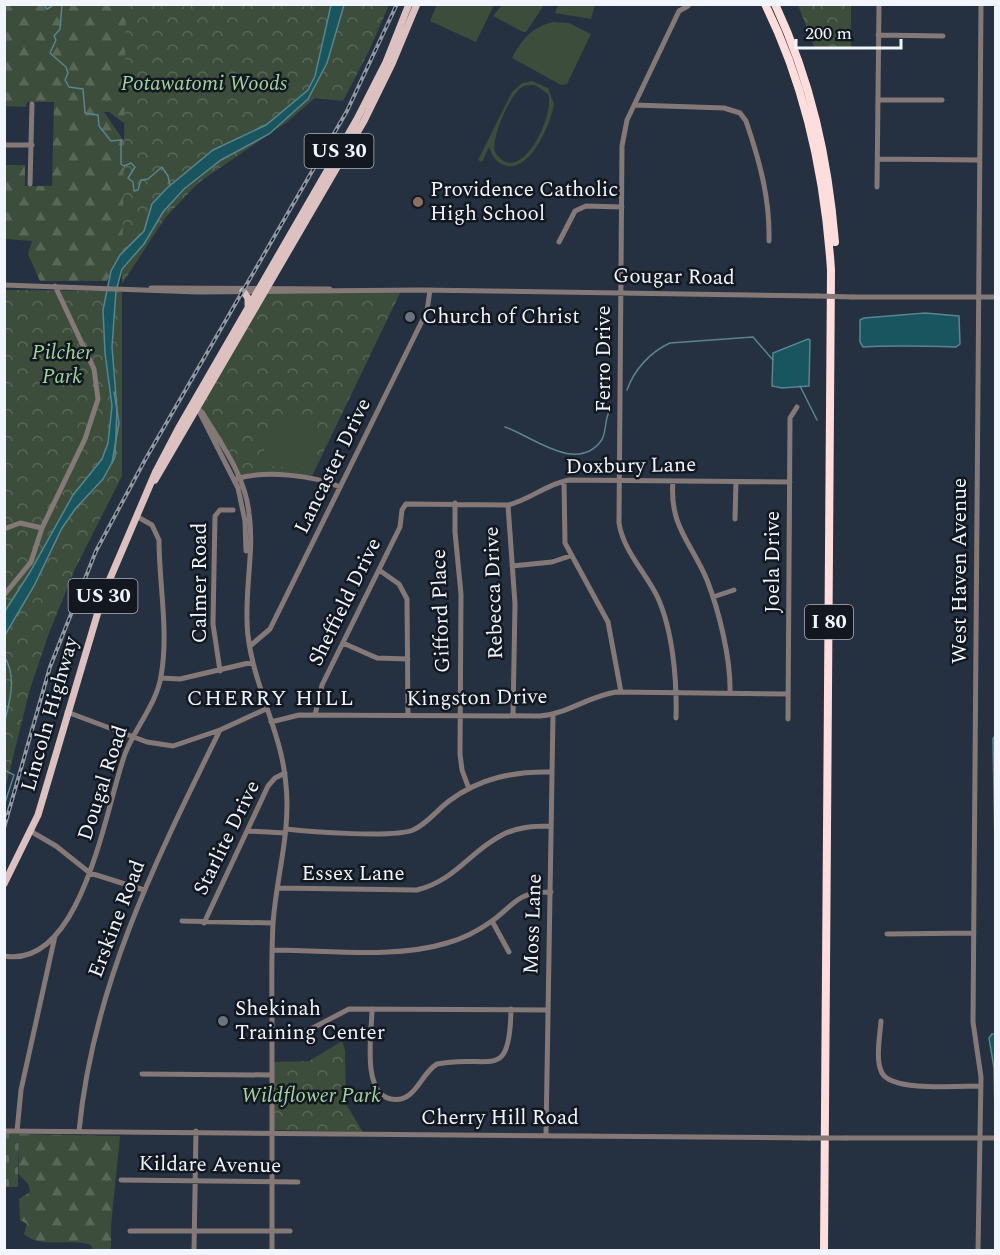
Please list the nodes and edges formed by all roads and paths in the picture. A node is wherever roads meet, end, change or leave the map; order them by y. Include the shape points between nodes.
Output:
1 (410, 4) edge
2 (417, 4) edge
3 (765, 4) edge
4 (775, 4) edge
5 (879, 4) edge
6 (981, 4) edge
7 (687, 6) edge
8 (879, 35) junction
9 (943, 36) dead end
10 (878, 100) junction
11 (942, 100) dead end
12 (32, 104) dead end
13 (634, 105) junction
14 (4, 145) edge
15 (32, 145) junction
16 (878, 159) junction
17 (979, 160) junction
18 (30, 184) dead end
19 (878, 187) dead end
20 (622, 207) junction
21 (769, 241) dead end
22 (558, 242) dead end
23 (4, 285) edge
24 (55, 286) junction
25 (149, 289) junction
26 (262, 289) junction
27 (243, 291) junction
28 (430, 291) junction
29 (621, 294) junction
30 (979, 297) junction
31 (996, 297) edge
32 (247, 309) junction
33 (195, 407) junction
34 (797, 407) dead end
35 (237, 479) junction
36 (619, 480) junction
37 (564, 481) junction
38 (673, 481) junction
39 (736, 482) junction
40 (790, 482) junction
41 (340, 487) junction
42 (455, 503) junction
43 (406, 504) joint
44 (508, 505) junction
45 (233, 510) dead end
46 (136, 516) junction
47 (735, 519) dead end
48 (42, 528) junction
49 (4, 529) edge
50 (570, 556) junction
51 (512, 566) junction
52 (379, 570) junction
53 (734, 590) dead end
54 (4, 595) edge
55 (713, 597) junction
56 (343, 643) junction
57 (250, 646) junction
58 (408, 659) junction
59 (253, 662) junction
60 (220, 671) junction
61 (161, 678) junction
62 (621, 692) junction
63 (677, 693) junction
64 (730, 693) junction
65 (788, 694) junction
66 (266, 708) junction
67 (67, 712) junction
68 (315, 715) junction
69 (553, 715) junction
70 (408, 716) junction
71 (513, 716) junction
72 (460, 717) junction
73 (676, 718) dead end
74 (788, 719) dead end
75 (271, 722) junction
76 (220, 730) junction
77 (132, 736) junction
78 (552, 772) junction
79 (285, 773) junction
80 (469, 789) junction
81 (551, 825) junction
82 (247, 831) junction
83 (285, 831) junction
84 (32, 832) junction
85 (90, 873) junction
86 (4, 884) edge
87 (279, 888) junction
88 (144, 890) junction
89 (550, 892) junction
90 (182, 921) dead end
91 (492, 921) junction
92 (204, 923) junction
93 (273, 923) junction
94 (974, 933) junction
95 (887, 934) dead end
96 (56, 935) junction
97 (273, 950) junction
98 (509, 952) dead end
99 (4, 956) edge
100 (372, 1009) junction
101 (511, 1010) junction
102 (547, 1010) junction
103 (881, 1021) dead end
104 (272, 1033) junction
105 (142, 1074) dead end
106 (271, 1075) junction
107 (981, 1086) junction
108 (4, 1131) edge
109 (17, 1131) junction
110 (79, 1131) junction
111 (196, 1131) junction
112 (272, 1132) junction
113 (546, 1134) junction
114 (980, 1137) junction
115 (996, 1138) edge
116 (121, 1180) dead end
117 (195, 1182) junction
118 (272, 1182) junction
119 (298, 1182) dead end
120 (195, 1230) junction
121 (130, 1231) dead end
122 (272, 1231) junction
123 (290, 1231) dead end
124 (195, 1251) edge
125 (272, 1251) edge
126 (824, 1251) edge
127 (829, 1251) edge
128 (978, 1251) edge

1 - 26 main road, US 30 via 363,107
2 - 26 main road, US 30 via 370,110
3 - 126 highway, I 80 via 790,61 815,147 831,270
4 - 127 highway, I 80 via 802,67 820,129 835,248
5 - 8 street
6 - 17 street, West Haven Avenue
7 - 13 street, Ferro Drive via 679,11
8 - 9 street
8 - 10 street
10 - 11 street
10 - 16 street
12 - 15 street
13 - 20 street, Ferro Drive via 622,146
13 - 21 street via 724,108 740,113 766,186
14 - 15 street
15 - 18 street
16 - 17 street
16 - 19 street
17 - 30 street, West Haven Avenue
20 - 22 street via 586,206 575,211
20 - 29 street, Ferro Drive
23 - 24 street, Gougar Road
24 - 25 street, Gougar Road
24 - 48 street via 94,369 98,399 85,439
25 - 26 street, Gougar Road
25 - 27 street, Gougar Road
26 - 27 street, Gougar Road
26 - 28 street, Gougar Road
26 - 32 main road, Lincoln Highway / US 30
26 - 33 main road, Lincoln Highway / US 30
27 - 32 main road via 248,298
28 - 29 street, Gougar Road
28 - 41 street, Lancaster Drive via 427,311
29 - 30 street, Gougar Road, bridge
29 - 36 street, Ferro Drive
30 - 31 street, Gougar Road
30 - 94 street, West Haven Avenue
32 - 33 main road, Lincoln Highway / US 30
33 - 35 street
33 - 46 main road, Lincoln Highway / US 30 via 164,455
34 - 40 street, Joela Drive via 790,418
35 - 41 street via 252,475 312,478
35 - 57 street via 244,513
36 - 37 street, Doxbury Lane
36 - 38 street, Doxbury Lane
36 - 63 street, Ferro Drive via 620,529 660,604
37 - 44 street, Doxbury Lane
37 - 50 street via 564,535
38 - 39 street, Doxbury Lane
38 - 55 street via 675,519
39 - 40 street, Doxbury Lane
39 - 47 street
40 - 65 street, Joela Drive
41 - 57 street, Lancaster Drive via 270,629
42 - 43 street, Doxbury Lane
42 - 44 street, Doxbury Lane
42 - 72 street, Gifford Place via 461,594
43 - 52 street, Sheffield Drive via 400,528
44 - 51 street, Rebecca Drive
45 - 60 street, Calmer Road via 220,510 215,516 213,613
46 - 61 street, Dougal Road via 152,525 159,540 164,652
46 - 67 main road, Lincoln Highway / US 30 via 103,595
48 - 49 street via 20,524
48 - 54 street via 31,562
50 - 51 street
50 - 62 street via 609,622
51 - 71 street, Rebecca Drive
52 - 56 street, Sheffield Drive
52 - 58 street via 399,584 407,599
53 - 55 street
55 - 64 street
56 - 58 street via 377,658
56 - 68 street, Sheffield Drive via 322,685
57 - 59 street
58 - 70 street
59 - 60 street
59 - 66 street
60 - 61 street via 180,679
61 - 77 street, Dougal Road
62 - 63 street, Kingston Drive
62 - 69 street, Kingston Drive via 599,696
63 - 64 street, Kingston Drive
63 - 73 street, Ferro Drive
64 - 65 street, Kingston Drive
65 - 74 street, Joela Drive
66 - 75 street
66 - 76 street
67 - 77 street
67 - 84 main road, Lincoln Highway / US 30
68 - 70 street, Kingston Drive
68 - 75 street, Kingston Drive
69 - 71 street, Kingston Drive
69 - 78 street, Moss Lane
70 - 72 street, Kingston Drive
71 - 72 street, Kingston Drive
72 - 80 street, Gifford Place via 460,761
75 - 79 street
76 - 77 street via 173,746
76 - 88 street, Erskine Road
77 - 85 street, Dougal Road
78 - 80 street via 512,774
78 - 81 street, Moss Lane
79 - 82 street, Starlite Drive via 268,786
79 - 83 street
80 - 83 street via 405,833
81 - 87 street, Essex Lane via 503,834 454,874 430,887
81 - 89 street, Moss Lane
82 - 83 street
82 - 92 street, Starlite Drive
83 - 87 street
84 - 85 street
84 - 86 main road, Lincoln Highway / US 30
85 - 88 street
85 - 96 street, Dougal Road
87 - 93 street
88 - 110 street, Erskine Road via 116,960 99,1019
89 - 91 street via 526,893
89 - 102 street, Moss Lane
90 - 92 street
91 - 97 street via 464,937 415,950
91 - 98 street
92 - 93 street
93 - 97 street
94 - 95 street
94 - 107 street, West Haven Avenue via 973,1022
96 - 99 street, Dougal Road via 30,956
96 - 109 street via 21,1090
97 - 104 street
100 - 101 street
100 - 101 street via 372,1082 380,1094 396,1100 409,1096 437,1064 500,1058 509,1046
100 - 104 street via 349,1008 307,1031
101 - 102 street
102 - 113 street, Moss Lane
103 - 107 street via 880,1066 887,1079 903,1085
104 - 106 street
105 - 106 street
106 - 112 street
107 - 114 street, West Haven Avenue
108 - 109 street, Cherry Hill Road
109 - 110 street, Cherry Hill Road
110 - 111 street, Cherry Hill Road
111 - 112 street, Cherry Hill Road
111 - 117 street
112 - 113 street, Cherry Hill Road
112 - 118 street
113 - 114 street, Cherry Hill Road, bridge
114 - 115 street, Cherry Hill Road
114 - 128 street, West Haven Avenue
116 - 117 street, Kildare Avenue
117 - 118 street, Kildare Avenue
117 - 120 street
118 - 119 street, Kildare Avenue
118 - 122 street
120 - 121 street
120 - 122 street
120 - 124 street
122 - 123 street
122 - 125 street

